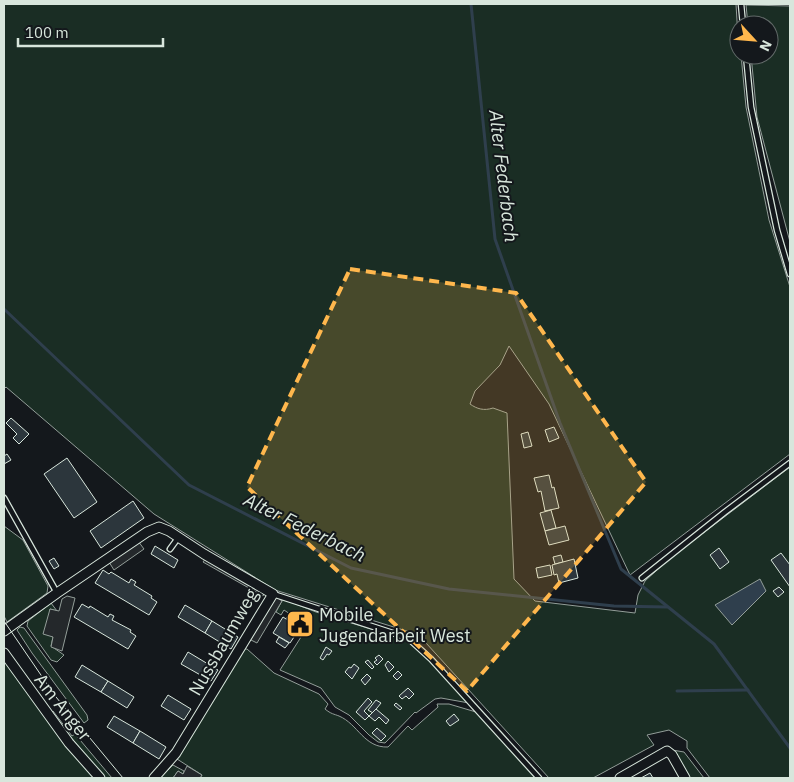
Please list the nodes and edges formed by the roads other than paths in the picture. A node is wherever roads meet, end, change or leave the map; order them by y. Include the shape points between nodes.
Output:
1 (747, 65) edge
2 (790, 274) edge
3 (790, 463) edge
4 (4, 498) edge
5 (178, 538) junction
6 (170, 549) dead end
7 (642, 578) dead end
8 (57, 593) junction
9 (273, 594) junction
10 (4, 631) edge
11 (4, 653) edge
12 (100, 778) edge
13 (154, 778) edge
14 (539, 778) edge
15 (620, 778) edge
16 (685, 778) edge

1 - 2 lane via 751,107 777,230
3 - 7 lane
4 - 8 lane
5 - 6 lane
5 - 8 street, Nussbaumweg via 163,528 154,528
5 - 9 street, Nussbaumweg
8 - 10 street, Nussbaumweg
9 - 13 street, Nussbaumweg via 176,753
9 - 14 lane via 408,638 437,665
11 - 12 street, Am Anger
15 - 16 street via 667,751

